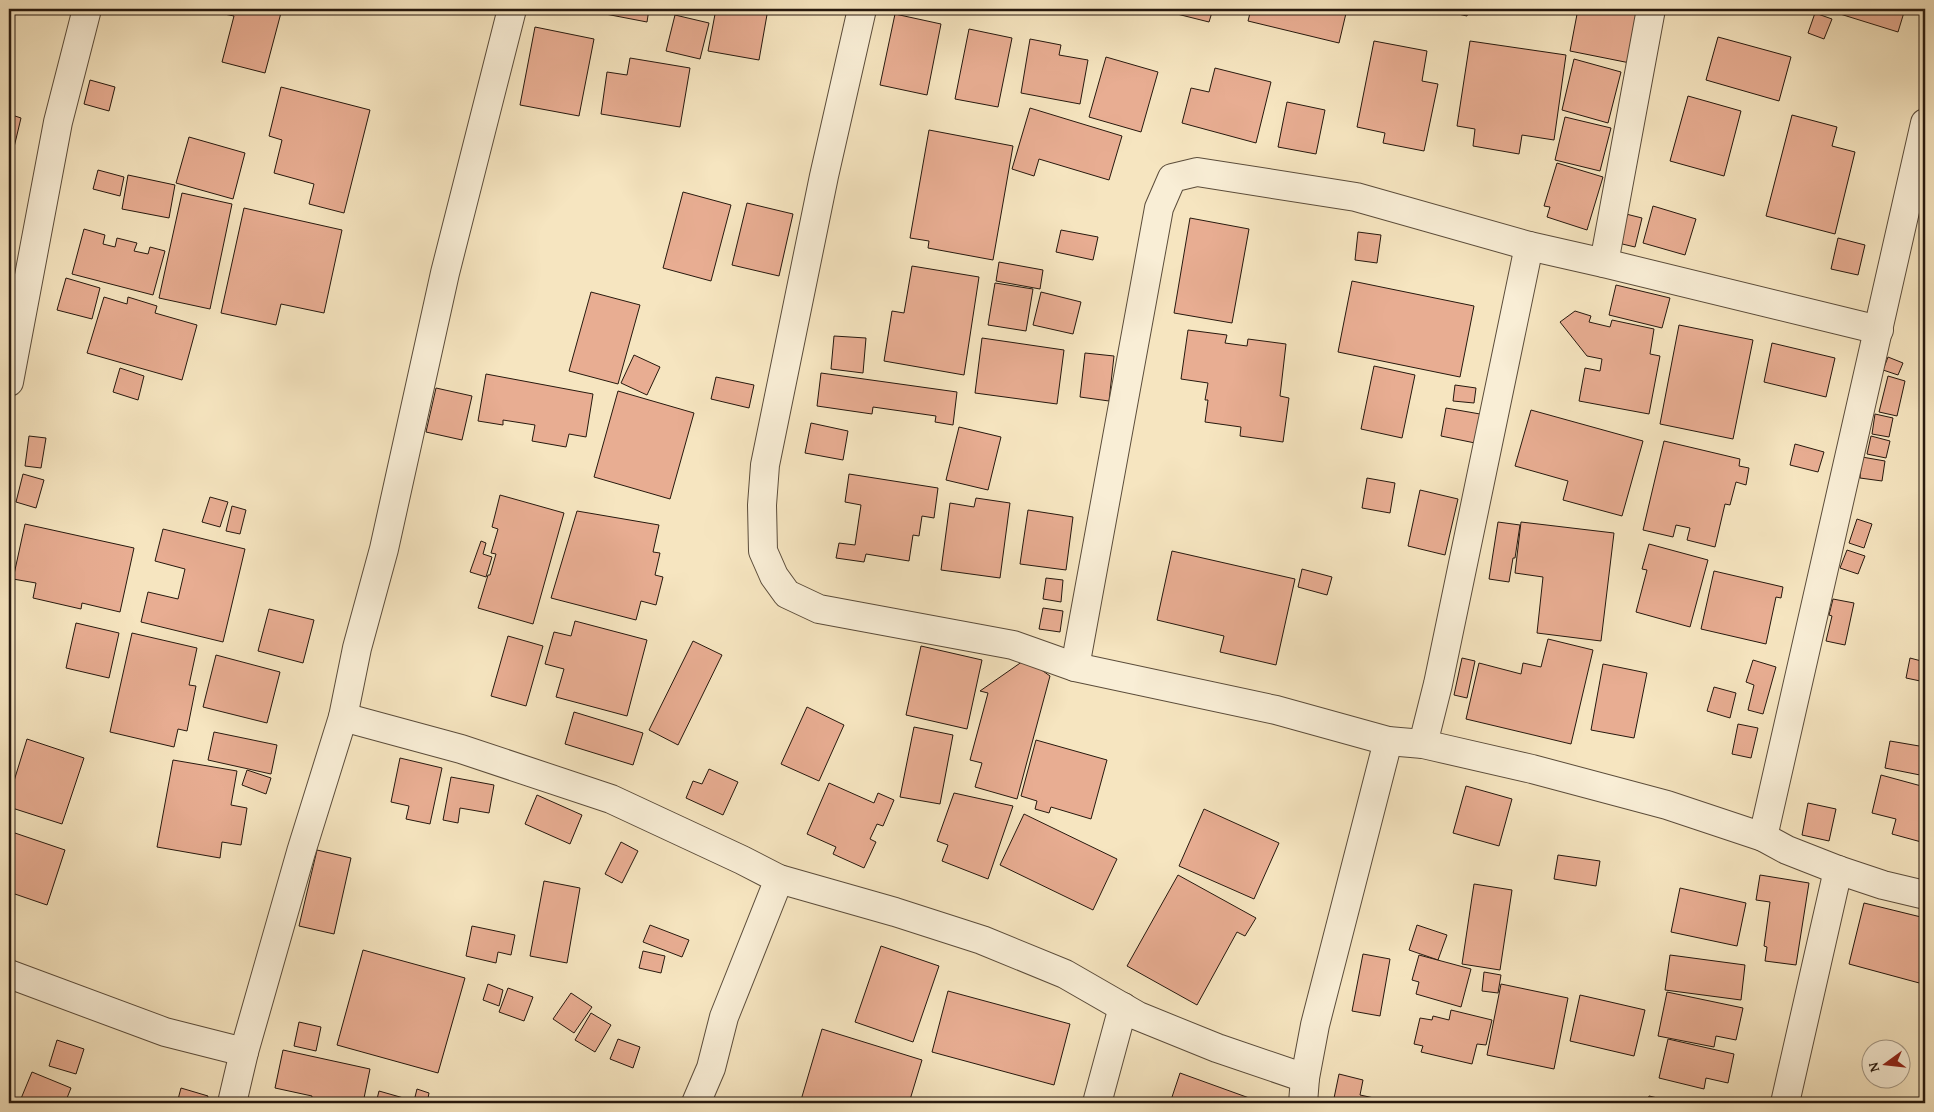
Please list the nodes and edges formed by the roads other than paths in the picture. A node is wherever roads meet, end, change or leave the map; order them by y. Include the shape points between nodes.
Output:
1 (87, 9) edge
2 (512, 9) edge
3 (862, 9) edge
4 (1651, 9) edge
5 (1925, 124) edge
6 (1528, 246) junction
7 (1604, 262) junction
8 (1879, 330) junction
9 (9, 382) edge
10 (1075, 667) junction
11 (343, 717) junction
12 (1388, 741) junction
13 (1423, 744) junction
14 (1763, 838) junction
15 (1838, 870) junction
16 (779, 879) junction
17 (1925, 895) edge
18 (9, 974) edge
19 (1123, 1008) junction
20 (244, 1052) junction
21 (1304, 1091) edge
22 (232, 1103) edge
23 (696, 1103) edge
24 (1097, 1103) edge
25 (1786, 1103) edge

1 - 9 street via 58,122
2 - 11 street via 445,273
3 - 10 street via 765,465 763,551 774,576 787,594 819,609 1014,645
4 - 7 street
5 - 8 street
6 - 7 street
6 - 10 street via 1356,197 1197,172 1172,178 1159,208
6 - 13 street
7 - 8 street
8 - 14 street
10 - 12 street via 1276,710
11 - 16 street via 461,749 611,798
11 - 20 street
12 - 13 street
12 - 21 street via 1337,935
13 - 14 street via 1667,805
14 - 15 street
15 - 17 street
15 - 25 street
16 - 19 street via 982,940 1065,974
16 - 23 street via 724,1017
18 - 20 street via 165,1032
19 - 21 street via 1218,1048
19 - 24 street
20 - 22 street

